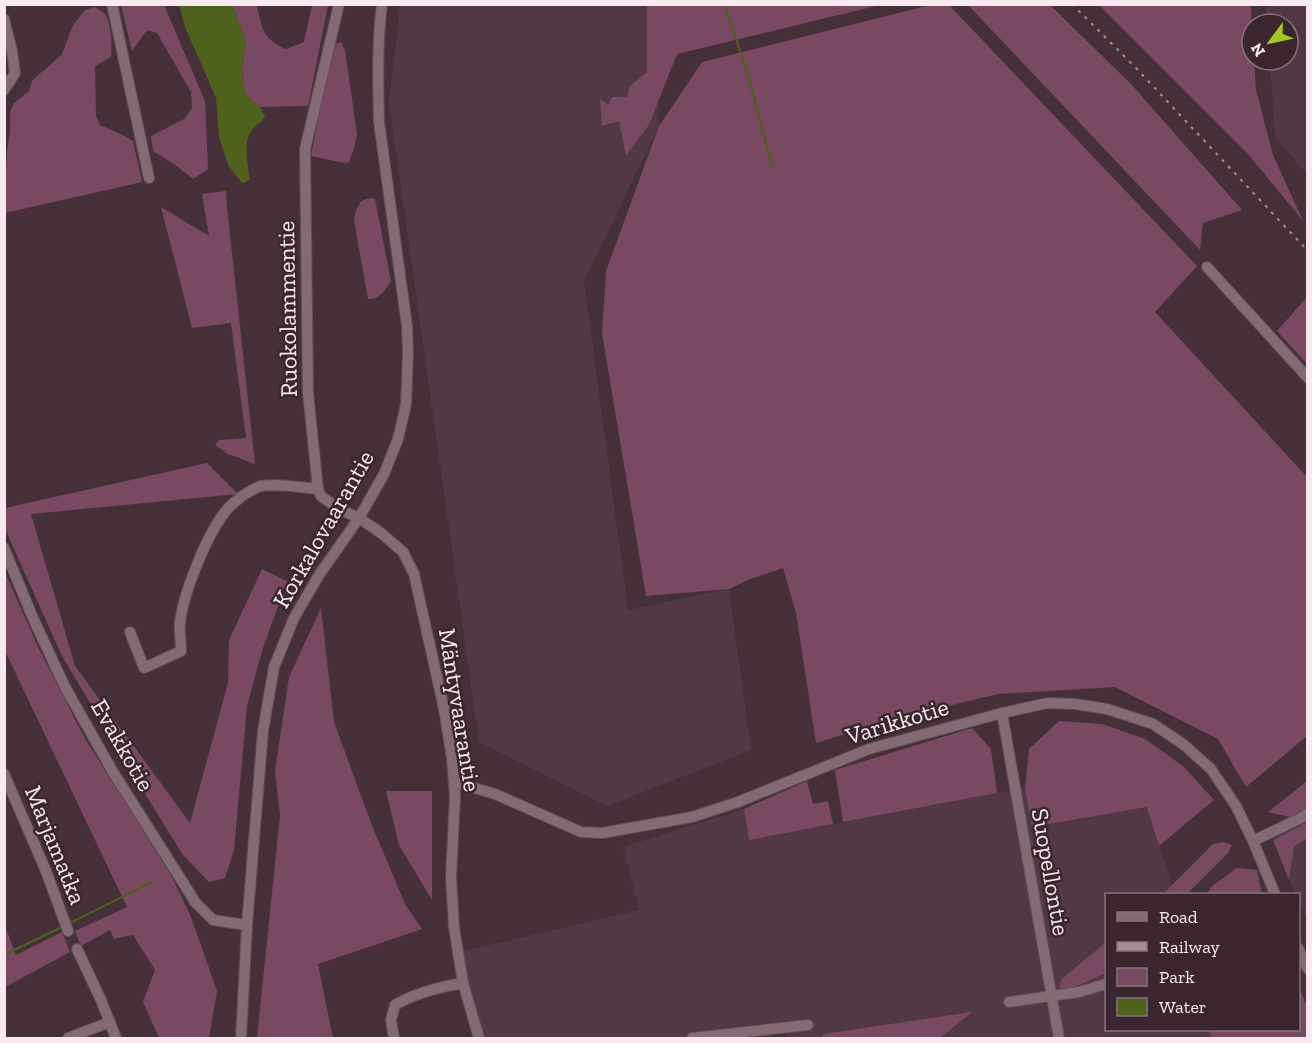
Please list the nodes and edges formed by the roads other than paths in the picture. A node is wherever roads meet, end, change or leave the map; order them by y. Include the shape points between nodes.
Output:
1 (112, 4) edge
2 (339, 4) edge
3 (382, 4) edge
4 (4, 19) edge
5 (4, 90) edge
6 (149, 178) dead end
7 (1206, 267) dead end
8 (1308, 378) edge
9 (318, 489) junction
10 (359, 518) junction
11 (4, 548) edge
12 (130, 632) dead end
13 (1002, 713) junction
14 (4, 774) edge
15 (454, 782) junction
16 (1308, 813) edge
17 (1253, 841) junction
18 (1275, 893) edge
19 (247, 925) junction
20 (68, 931) dead end
21 (77, 949) dead end
22 (1300, 950) edge
23 (1308, 969) edge
24 (463, 983) junction
25 (1105, 985) edge
26 (1052, 997) junction
27 (1009, 1002) dead end
28 (110, 1022) junction
29 (808, 1025) dead end
30 (68, 1038) edge
31 (116, 1038) edge
32 (241, 1038) edge
33 (394, 1038) edge
34 (479, 1038) edge
35 (692, 1038) edge
36 (1059, 1038) edge

1 - 6 street
2 - 9 street, Ruokolammentie via 305,149 308,393
3 - 10 street, Korkalovaarantie via 379,122 407,326 408,374 399,439
4 - 5 street via 15,73
7 - 8 street
9 - 10 street, Mäntyvaarantie via 339,509
9 - 12 street via 260,486 223,514 185,598 180,624 181,651 144,668
10 - 15 street, Mäntyvaarantie via 403,552 414,574 444,709
10 - 19 street, Korkalovaarantie via 294,618 274,667 263,731
11 - 19 street, Evakkotie via 65,687 195,902 213,920
13 - 15 street, Varikkotie via 869,749 692,817 602,833 581,832 495,794
13 - 17 street, Varikkotie via 1048,704 1075,705 1107,709 1153,724 1211,769
13 - 26 street, Suopellontie
14 - 20 street, Marjamatka
15 - 24 street, Mäntyvaarantie via 451,877
16 - 17 street
17 - 18 street, Varikkotie
19 - 32 street, Korkalovaarantie
21 - 28 street
22 - 23 street
24 - 33 street via 395,1005 391,1020
24 - 34 street, Mäntyvaarantie
25 - 26 street
26 - 27 street
26 - 36 street, Suopellontie
28 - 30 street
28 - 31 street
29 - 35 street

